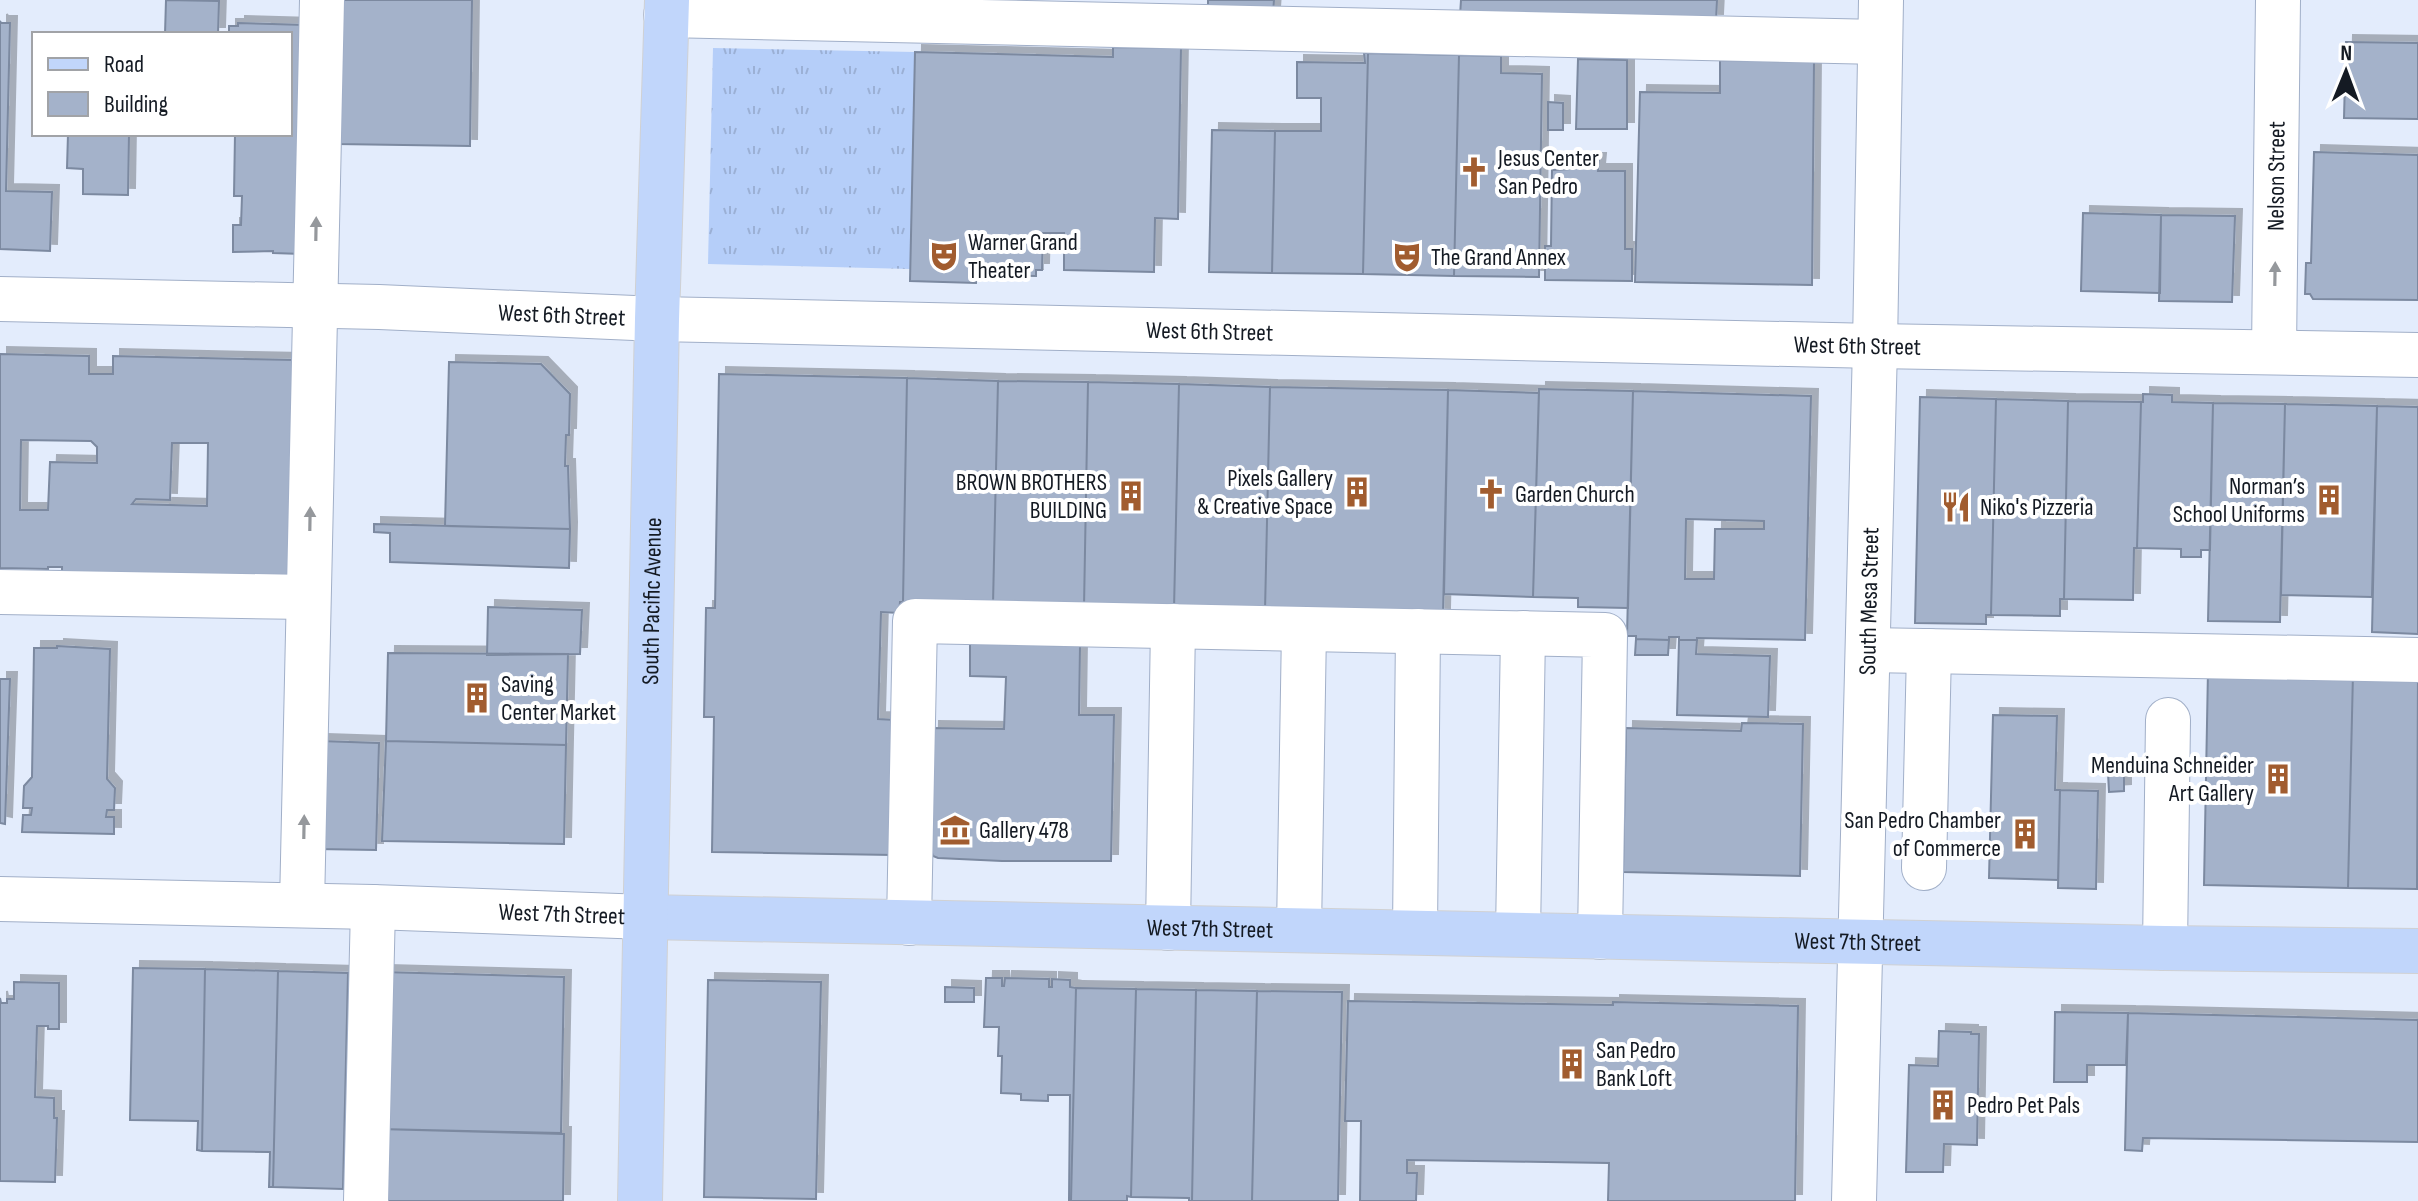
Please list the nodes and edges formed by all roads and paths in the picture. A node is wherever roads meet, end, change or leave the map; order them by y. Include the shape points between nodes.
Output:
1 (322, 0) edge
2 (2278, 0) edge
3 (666, 8) edge
4 (1880, 21) edge
5 (0, 299) edge
6 (314, 307) junction
7 (657, 319) junction
8 (1875, 346) junction
9 (2274, 352) junction
10 (2418, 355) edge
11 (0, 592) edge
12 (308, 597) junction
13 (1173, 626) junction
14 (1304, 629) junction
15 (1418, 631) junction
16 (1523, 633) junction
17 (1868, 650) junction
18 (1929, 651) junction
19 (2418, 660) edge
20 (2168, 720) dead end
21 (1924, 868) dead end
22 (0, 899) edge
23 (302, 905) junction
24 (373, 907) junction
25 (646, 917) junction
26 (909, 923) junction
27 (1168, 928) junction
28 (1299, 930) junction
29 (1415, 931) junction
30 (1518, 934) junction
31 (1600, 937) junction
32 (1859, 942) junction
33 (2165, 948) junction
34 (2418, 951) edge
35 (366, 1201) edge
36 (640, 1201) edge
37 (1854, 1201) edge

6 -> 1 street
9 -> 2 street, Nelson Street
3 - 4 street
3 - 7 main road, South Pacific Avenue
4 - 8 street, South Mesa Street
5 - 6 street, West 6th Street
6 - 7 street, West 6th Street
12 -> 6 street
7 - 8 street, West 6th Street
7 - 25 main road, South Pacific Avenue
8 - 9 street, West 6th Street
8 - 17 street, South Mesa Street
9 - 10 street, West 6th Street
11 - 12 street
23 -> 12 street
13 - 14 street
13 - 26 street via 915,621
13 - 27 street
14 - 15 street
14 - 28 street
15 - 16 street
15 - 29 street
16 - 30 street
16 - 31 street via 1605,635
17 - 18 street
17 - 32 street, South Mesa Street
18 - 19 street
18 - 21 street
20 - 33 street
22 - 23 street, West 7th Street
23 - 24 street, West 7th Street
24 - 25 street, West 7th Street
24 - 35 street
25 - 26 main road, West 7th Street
25 - 36 main road, South Pacific Avenue
26 - 27 main road, West 7th Street
27 - 28 main road, West 7th Street
28 - 29 main road, West 7th Street
29 - 30 main road, West 7th Street
30 - 31 main road, West 7th Street
31 - 32 main road, West 7th Street
32 - 33 main road, West 7th Street
32 - 37 street, South Mesa Street
33 - 34 main road, West 7th Street

